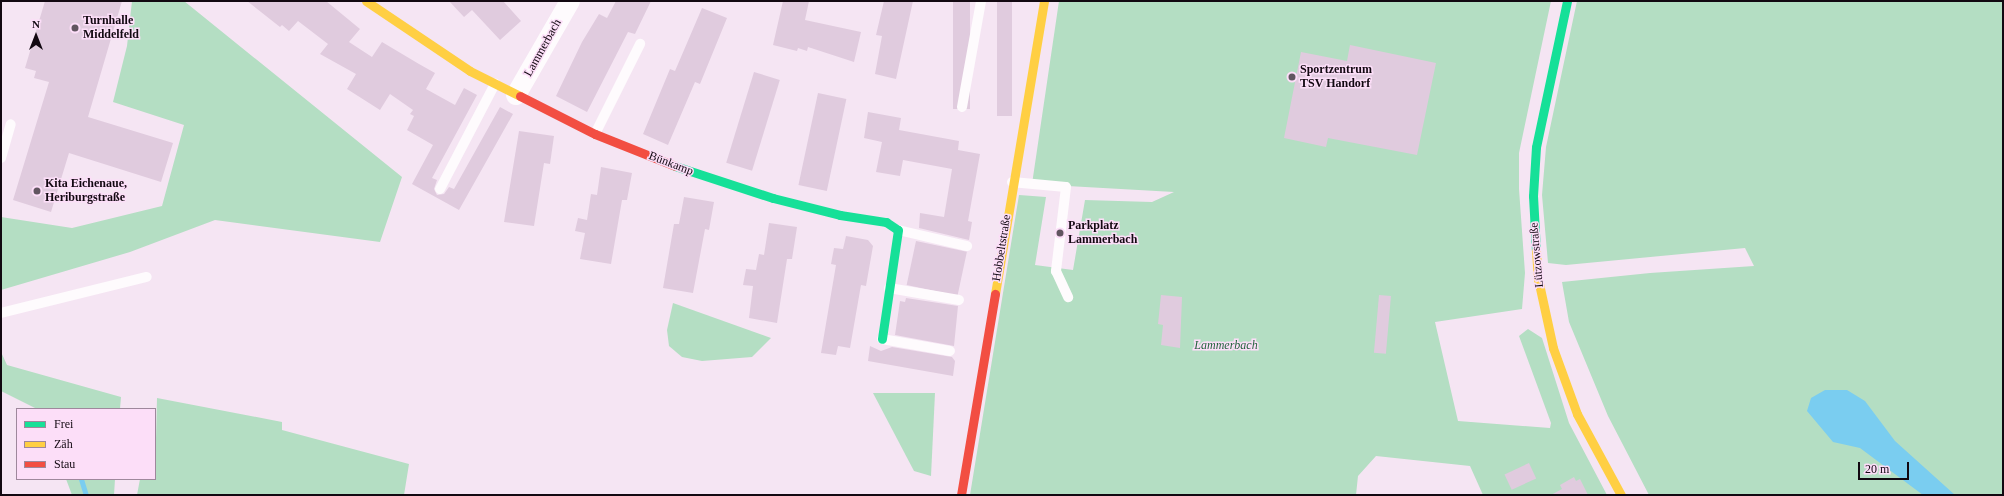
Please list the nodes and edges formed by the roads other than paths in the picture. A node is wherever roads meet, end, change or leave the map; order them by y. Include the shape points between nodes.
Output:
1 (366, 1) edge
2 (981, 1) edge
3 (1044, 1) edge
4 (1567, 1) edge
5 (566, 2) edge
6 (640, 44) dead end
7 (495, 84) junction
8 (516, 95) junction
9 (962, 107) dead end
10 (11, 124) dead end
11 (595, 134) junction
12 (1, 158) edge
13 (1012, 182) junction
14 (440, 189) dead end
15 (898, 230) junction
16 (967, 246) dead end
17 (147, 277) dead end
18 (889, 288) junction
19 (1068, 297) dead end
20 (959, 300) dead end
21 (1, 313) edge
22 (882, 339) joint
23 (950, 351) dead end
24 (960, 495) edge
25 (1621, 495) edge

1 - 7 street, Bünkamp
2 - 9 lane
3 - 13 street, Hobbeltstraße
4 - 25 street, Lützowstraße via 1536,148 1533,196 1538,279 1553,348 1577,414
5 - 8 street, Lammerbach
6 - 11 lane
7 - 8 street, Bünkamp
7 - 14 lane
8 - 11 street, Bünkamp
10 - 12 lane
11 - 15 street, Bünkamp via 700,176 840,215 886,222
13 - 19 lane via 1066,187 1056,271
13 - 24 street, Hobbeltstraße
15 - 16 lane
15 - 18 street
17 - 21 lane
18 - 20 lane
18 - 22 street
22 - 23 lane

